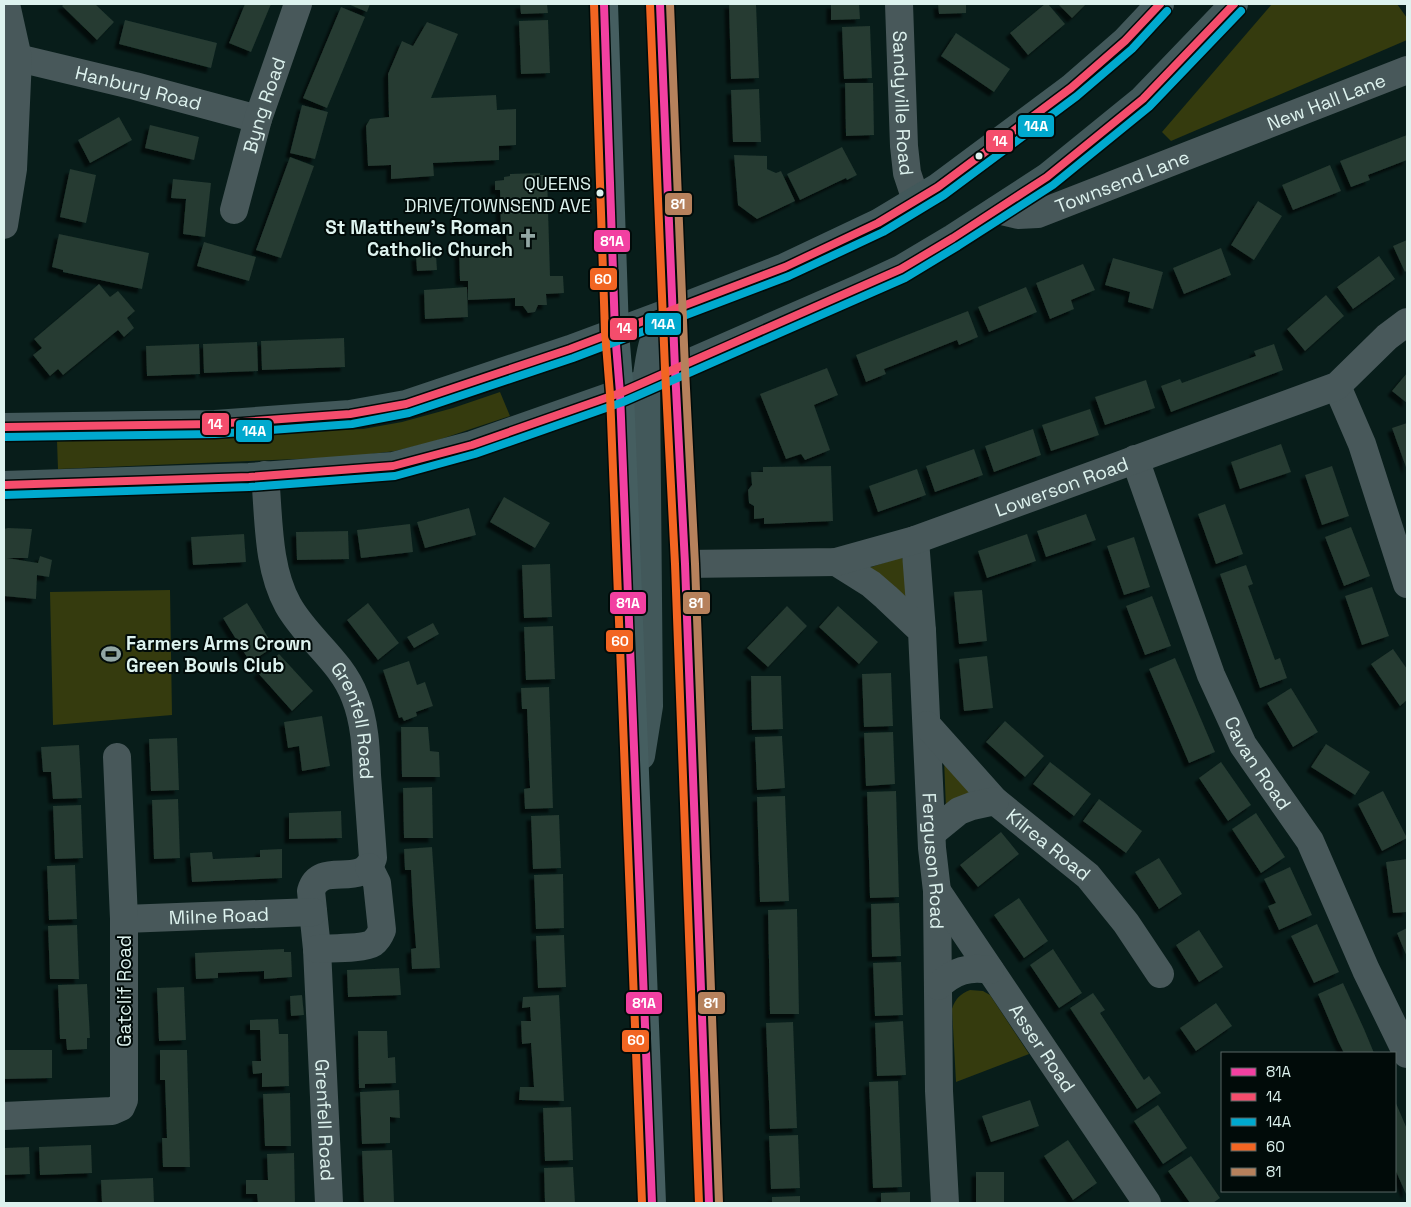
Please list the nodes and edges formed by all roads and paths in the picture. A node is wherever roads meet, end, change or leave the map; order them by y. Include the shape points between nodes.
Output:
1 (6, 4) edge
2 (298, 4) edge
3 (604, 4) edge
4 (660, 4) edge
5 (899, 4) edge
6 (1160, 4) edge
7 (1234, 4) edge
8 (18, 58) junction
9 (1407, 70) edge
10 (258, 119) junction
11 (1245, 134) joint
12 (8, 168) edge
13 (916, 200) junction
14 (234, 210) dead end
15 (998, 210) junction
16 (4, 225) edge
17 (672, 312) junction
18 (1407, 322) edge
19 (616, 332) junction
20 (674, 369) junction
21 (646, 382) junction
22 (1337, 386) junction
23 (620, 393) junction
24 (4, 427) edge
25 (1135, 459) junction
26 (265, 476) junction
27 (4, 485) edge
28 (915, 540) junction
29 (836, 562) junction
30 (685, 564) junction
31 (1407, 584) edge
32 (922, 632) junction
33 (927, 725) junction
34 (117, 757) dead end
35 (635, 797) junction
36 (995, 801) junction
37 (932, 833) junction
38 (369, 867) junction
39 (937, 892) junction
40 (313, 912) junction
41 (124, 919) junction
42 (317, 949) junction
43 (990, 970) junction
44 (1160, 974) dead end
45 (938, 986) junction
46 (1407, 1054) edge
47 (4, 1116) edge
48 (329, 1203) edge
49 (652, 1203) edge
50 (709, 1203) edge
51 (945, 1203) edge
52 (1147, 1203) edge

1 - 8 street
2 - 10 street, Byng Road
3 - 19 highway
4 - 17 highway
5 - 13 street, Sandyville Road via 904,146 907,173
6 - 13 main road via 1125,41 1071,88
7 - 15 main road via 1143,99 1047,177
8 - 10 street, Hanbury Road
8 - 12 street
9 - 11 street, New Hall Lane
10 - 14 street, Byng Road
11 - 15 street, Townsend Lane via 1038,214 1018,215
12 - 16 street
13 - 17 main road via 878,223 785,267
15 - 20 main road via 901,269
17 - 19 main road
17 - 20 highway
17 - 21 main road via 655,334
18 - 22 street, Lowerson Road
19 - 23 highway
19 - 24 main road via 406,404 350,414 215,424
20 - 21 main road
20 - 30 highway
21 - 23 main road
21 - 35 main road via 649,706
22 - 25 street, Lowerson Road
22 - 31 street via 1362,444
23 - 26 main road via 472,445 394,466
23 - 35 highway
25 - 28 street, Lowerson Road
25 - 46 street, Cavan Road via 1211,675 1243,745 1310,841
26 - 27 main road
26 - 38 street, Grenfell Road via 272,556 282,590 307,631 346,676 362,718 373,858
28 - 29 street, Lowerson Road
28 - 32 street, Ferguson Road
29 - 30 street, Lowerson Road
29 - 32 street via 871,584
30 - 50 highway
32 - 33 street, Ferguson Road
33 - 36 street, Kilrea Road
33 - 37 street, Ferguson Road
34 - 41 street, Gatclif Road
35 - 49 highway
36 - 37 street via 959,811
36 - 44 street, Kilrea Road via 1088,876 1126,923
37 - 39 street, Ferguson Road
38 - 40 street, Grenfell Road via 359,874 318,878 313,884
38 - 42 street, Grenfell Road via 377,883 380,935 368,946
39 - 43 street, Asser Road
39 - 45 street, Ferguson Road
40 - 41 street, Milne Road
40 - 42 street, Grenfell Road
41 - 47 street, Gatclif Road via 124,1100 121,1107 112,1111
42 - 48 street, Grenfell Road
43 - 45 street via 969,968 958,971
43 - 52 street, Asser Road
45 - 51 street, Ferguson Road

